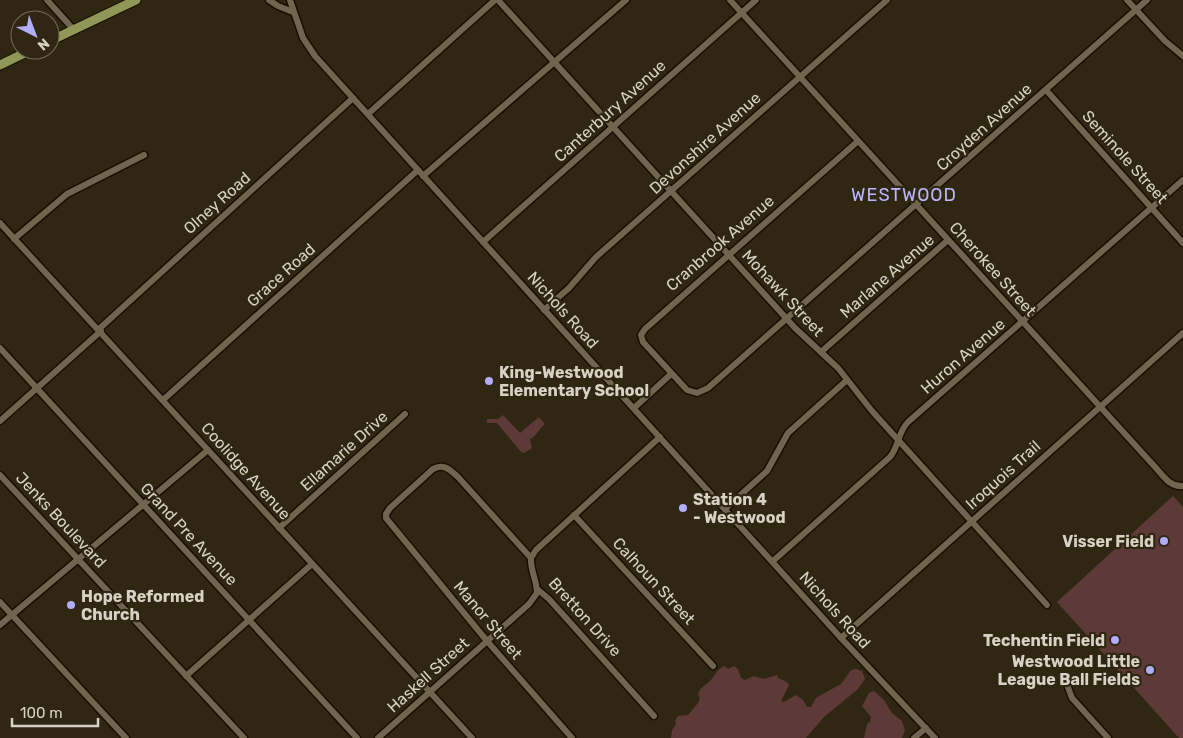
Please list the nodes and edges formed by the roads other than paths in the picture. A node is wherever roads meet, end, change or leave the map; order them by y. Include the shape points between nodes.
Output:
1 (47, 0) edge
2 (136, 0) edge
3 (269, 0) edge
4 (290, 0) edge
5 (497, 0) edge
6 (626, 0) edge
7 (730, 0) edge
8 (756, 0) edge
9 (887, 0) edge
10 (1128, 0) edge
11 (1146, 0) edge
12 (1136, 9) junction
13 (293, 12) junction
14 (741, 13) junction
15 (74, 30) junction
16 (60, 36) edge
17 (1183, 56) edge
18 (555, 63) junction
19 (799, 77) junction
20 (1046, 90) junction
21 (353, 98) junction
22 (368, 114) junction
23 (614, 126) junction
24 (857, 142) junction
25 (144, 155) dead end
26 (418, 170) junction
27 (423, 176) junction
28 (1183, 180) edge
29 (671, 192) junction
30 (916, 205) junction
31 (1152, 208) junction
32 (0, 222) edge
33 (14, 239) junction
34 (948, 240) junction
35 (483, 242) junction
36 (1183, 243) edge
37 (728, 254) junction
38 (544, 310) junction
39 (786, 318) junction
40 (1023, 323) junction
41 (100, 330) junction
42 (1183, 333) edge
43 (0, 348) edge
44 (821, 352) junction
45 (671, 374) junction
46 (847, 380) junction
47 (36, 388) junction
48 (163, 400) junction
49 (1100, 407) junction
50 (634, 408) junction
51 (405, 414) dead end
52 (0, 421) edge
53 (660, 437) junction
54 (898, 439) junction
55 (208, 450) junction
56 (0, 475) edge
57 (1180, 487) edge
58 (144, 505) junction
59 (725, 509) junction
60 (574, 515) junction
61 (971, 522) junction
62 (279, 528) junction
63 (531, 558) junction
64 (79, 559) junction
65 (773, 561) junction
66 (312, 564) junction
67 (537, 589) junction
68 (0, 602) edge
69 (1047, 605) dead end
70 (12, 615) junction
71 (249, 620) junction
72 (0, 625) edge
73 (841, 638) junction
74 (487, 641) junction
75 (713, 666) dead end
76 (186, 676) junction
77 (1066, 682) dead end
78 (430, 692) junction
79 (654, 716) dead end
80 (926, 728) junction
81 (126, 738) edge
82 (244, 738) edge
83 (357, 738) edge
84 (378, 738) edge
85 (472, 738) edge
86 (572, 738) edge
87 (914, 738) edge
88 (935, 738) edge
89 (1108, 738) edge

1 - 15 street
2 - 15 main road
3 - 13 street
4 - 13 street, Nichols Road
5 - 18 street, Mohawk Street
5 - 22 street
6 - 18 street
7 - 14 street, Cherokee Street
8 - 14 street, Canterbury Avenue
9 - 19 street, Devonshire Avenue
10 - 12 street
11 - 12 street, Croyden Avenue
12 - 17 street
12 - 20 street, Croyden Avenue
13 - 21 street, Nichols Road via 310,49
14 - 19 street, Cherokee Street
14 - 23 street, Canterbury Avenue
15 - 16 main road
18 - 23 street, Mohawk Street
18 - 27 street
19 - 24 street, Cherokee Street
19 - 29 street, Devonshire Avenue
20 - 30 street, Croyden Avenue
20 - 31 street, Seminole Street
21 - 22 street, Nichols Road
21 - 41 street, Olney Road
22 - 26 street, Nichols Road
23 - 29 street, Mohawk Street
23 - 35 street, Canterbury Avenue
24 - 30 street, Cherokee Street
24 - 37 street, Cranbrook Avenue
25 - 33 street via 77,187
26 - 27 street, Nichols Road
26 - 48 street, Grace Road
27 - 35 street, Nichols Road
28 - 31 street, Huron Avenue
29 - 37 street, Mohawk Street
29 - 38 street, Devonshire Avenue via 596,257 570,288
30 - 34 street, Cherokee Street
30 - 39 street, Croyden Avenue
31 - 36 street, Seminole Street
31 - 40 street, Huron Avenue
32 - 33 street, Coolidge Avenue
33 - 41 street, Coolidge Avenue
34 - 40 street, Cherokee Street
34 - 44 street, Marlane Avenue
35 - 38 street, Nichols Road
37 - 39 street, Mohawk Street
37 - 45 street, Cranbrook Avenue via 642,332 643,342
38 - 50 street, Nichols Road
39 - 44 street, Mohawk Street
39 - 45 street, Croyden Avenue via 704,391 691,392
40 - 49 street, Cherokee Street
40 - 54 street, Huron Avenue via 908,422
41 - 47 street, Olney Road
41 - 48 street, Coolidge Avenue
42 - 49 street, Iroquois Trail
43 - 47 street, Grand Pre Avenue
44 - 46 street, Mohawk Street
45 - 50 street
46 - 54 street, Mohawk Street
46 - 59 street via 788,433 767,471
47 - 52 street, Olney Road
47 - 58 street, Grand Pre Avenue
48 - 55 street, Coolidge Avenue
49 - 57 street, Cherokee Street via 1165,478
49 - 61 street, Iroquois Trail
50 - 53 street, Nichols Road
51 - 62 street, Ellamarie Drive
53 - 59 street, Nichols Road
53 - 60 street
54 - 61 street, Mohawk Street
54 - 65 street, Huron Avenue via 896,449 886,461
55 - 58 street
55 - 62 street, Coolidge Avenue
56 - 64 street, Jenks Boulevard
58 - 64 street
58 - 71 street, Grand Pre Avenue
59 - 65 street, Nichols Road
60 - 63 street
60 - 75 street, Calhoun Street
61 - 69 street, Mohawk Street
61 - 73 street, Iroquois Trail
62 - 66 street, Coolidge Avenue
63 - 67 street, Bretton Drive
63 - 74 street, Manor Street via 458,477 445,467 433,469 388,511 386,518
64 - 70 street
64 - 76 street, Jenks Boulevard
65 - 73 street, Nichols Road
66 - 71 street
66 - 78 street, Coolidge Avenue
67 - 74 street, Haskell Street via 529,604
67 - 79 street, Bretton Drive
68 - 70 street
70 - 72 street
70 - 81 street
71 - 76 street
71 - 83 street, Grand Pre Avenue
73 - 80 street, Nichols Road
74 - 78 street, Haskell Street
74 - 86 street, Manor Street
76 - 82 street, Jenks Boulevard
77 - 89 street via 1072,698
78 - 84 street, Haskell Street
78 - 85 street, Coolidge Avenue
80 - 87 street
80 - 88 street, Nichols Road

